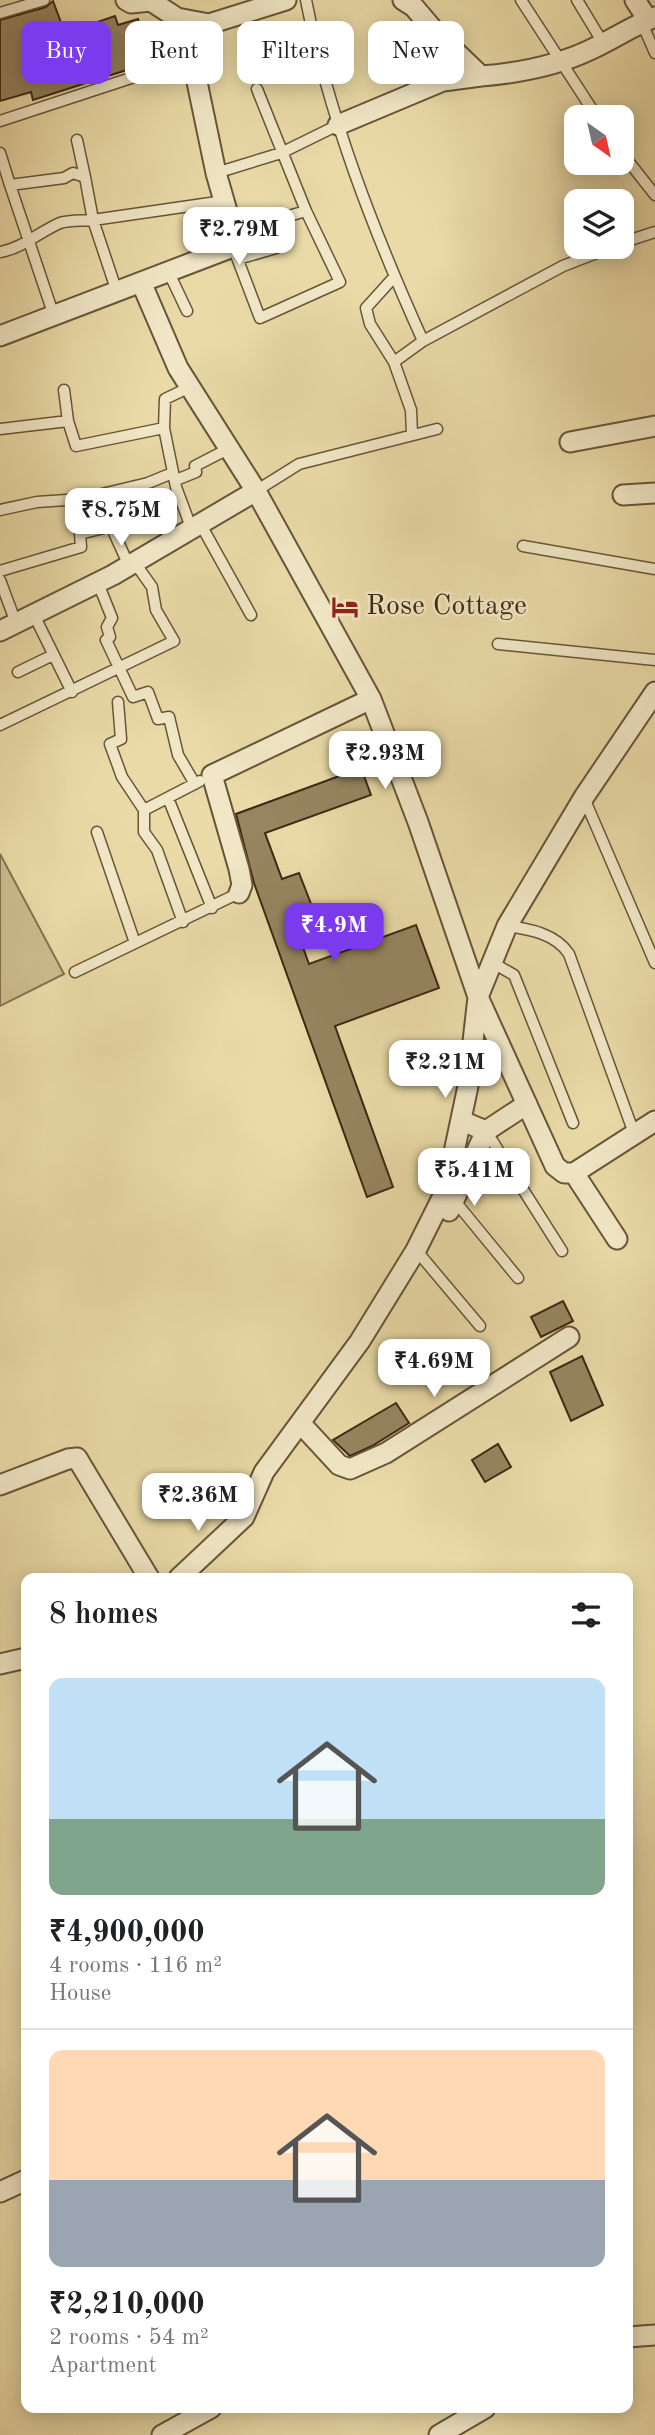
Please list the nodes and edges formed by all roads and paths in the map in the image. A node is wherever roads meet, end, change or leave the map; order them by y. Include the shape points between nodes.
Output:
1 (44, 0) edge
2 (126, 0) edge
3 (286, 0) edge
4 (306, 0) edge
5 (403, 0) edge
6 (520, 0) edge
7 (577, 0) edge
8 (635, 0) edge
9 (0, 13) edge
10 (648, 20) edge
11 (193, 21) edge
12 (219, 21) edge
13 (603, 43) junction
14 (655, 52) edge
15 (561, 61) junction
16 (481, 76) junction
17 (125, 80) edge
18 (197, 84) edge
19 (257, 89) dead end
20 (589, 105) edge
21 (0, 121) edge
22 (338, 125) junction
23 (77, 140) dead end
24 (0, 153) edge
25 (281, 153) junction
26 (634, 168) edge
27 (216, 173) junction
28 (85, 177) junction
29 (10, 185) junction
30 (655, 195) edge
31 (224, 201) junction
32 (306, 211) junction
33 (93, 220) junction
34 (655, 232) edge
35 (634, 239) edge
36 (30, 241) junction
37 (235, 246) junction
38 (276, 248) dead end
39 (0, 252) edge
40 (581, 259) edge
41 (169, 273) junction
42 (394, 277) junction
43 (141, 282) junction
44 (117, 292) junction
45 (187, 311) dead end
46 (55, 317) junction
47 (0, 336) edge
48 (423, 341) junction
49 (394, 362) junction
50 (190, 387) junction
51 (64, 390) dead end
52 (68, 421) junction
53 (655, 426) edge
54 (164, 428) junction
55 (0, 429) edge
56 (437, 429) dead end
57 (412, 435) junction
58 (570, 442) dead end
59 (230, 448) junction
60 (177, 480) junction
61 (256, 491) junction
62 (655, 493) edge
63 (102, 495) junction
64 (623, 495) dead end
65 (0, 510) edge
66 (111, 526) junction
67 (197, 528) junction
68 (523, 547) dead end
69 (132, 565) junction
70 (655, 569) edge
71 (0, 571) edge
72 (0, 580) edge
73 (98, 583) junction
74 (251, 615) dead end
75 (17, 623) edge
76 (498, 644) dead end
77 (53, 655) junction
78 (655, 660) edge
79 (118, 670) junction
80 (18, 673) dead end
81 (72, 692) junction
82 (655, 692) edge
83 (372, 699) junction
84 (118, 702) dead end
85 (0, 725) edge
86 (203, 780) junction
87 (584, 797) junction
88 (168, 798) junction
89 (144, 810) junction
90 (97, 832) dead end
91 (239, 893) joint
92 (212, 908) junction
93 (183, 922) junction
94 (507, 926) junction
95 (135, 943) junction
96 (494, 963) junction
97 (655, 963) edge
98 (75, 972) dead end
99 (478, 997) junction
100 (527, 1104) junction
101 (461, 1121) junction
102 (655, 1121) edge
103 (573, 1123) dead end
104 (486, 1131) junction
105 (635, 1136) junction
106 (574, 1173) junction
107 (450, 1196) junction
108 (617, 1240) dead end
109 (562, 1251) dead end
110 (420, 1255) junction
111 (518, 1278) dead end
112 (392, 1312) dead end
113 (480, 1326) dead end
114 (569, 1337) dead end
115 (302, 1424) junction
116 (0, 1485) edge
117 (146, 1573) edge
118 (184, 1573) edge
119 (21, 1659) edge
120 (0, 1664) edge
121 (21, 2182) edge
122 (0, 2192) edge
123 (655, 2334) edge
124 (633, 2336) edge
125 (476, 2413) edge
126 (199, 2417) edge
127 (162, 2435) edge
128 (439, 2435) edge

1 - 9 lane
2 - 11 street via 151,1 177,18
3 - 12 street
4 - 22 lane
5 - 16 street
6 - 15 lane
7 - 13 lane
8 - 10 street
10 - 13 street
10 - 14 lane
13 - 15 street
15 - 16 street via 525,72
15 - 20 lane
16 - 22 street via 443,81
17 - 21 lane
18 - 27 street
19 - 25 lane
22 - 25 lane
22 - 42 lane
23 - 28 lane
24 - 29 lane
25 - 27 lane
25 - 32 lane
26 - 30 lane
27 - 31 street
28 - 29 lane via 73,173
28 - 33 lane
29 - 36 lane
31 - 33 lane
31 - 37 street
32 - 37 lane
32 - 37 lane via 340,282 260,318
33 - 36 lane via 61,222
33 - 44 lane
34 - 35 lane
36 - 39 lane
36 - 46 lane
37 - 38 lane
37 - 41 street
40 - 48 lane
41 - 43 street
41 - 45 lane
42 - 48 lane
42 - 49 lane via 366,308 370,324
43 - 44 street
43 - 50 street
44 - 46 street
46 - 47 street
48 - 49 lane
49 - 57 lane via 411,410
50 - 54 lane via 166,399
50 - 59 street
51 - 52 lane
52 - 54 lane via 76,446
52 - 55 lane
53 - 58 street
54 - 60 lane
56 - 57 lane
57 - 61 lane via 299,464
59 - 60 lane
59 - 61 street
60 - 63 lane via 170,474
60 - 67 lane via 176,487
61 - 67 street
61 - 83 street
62 - 64 street
63 - 65 lane
63 - 66 lane
66 - 69 lane
66 - 71 lane via 80,534 81,547
67 - 69 street
67 - 74 lane
68 - 70 lane
69 - 73 street
69 - 79 lane via 152,587 156,610 174,640
72 - 75 lane
73 - 75 street
73 - 79 lane via 111,618 106,640
75 - 77 lane
76 - 78 lane
77 - 80 lane
77 - 81 lane
79 - 81 lane
79 - 86 lane via 133,697 148,692 158,719 169,717 178,755
81 - 85 lane
82 - 87 street
83 - 86 street
83 - 99 street
84 - 89 lane via 121,739 110,744 122,777
86 - 88 lane
86 - 91 street via 239,869
87 - 94 street
87 - 97 lane
88 - 89 lane
88 - 92 lane
89 - 93 lane via 144,832 157,850
90 - 95 lane
91 - 92 lane
92 - 93 lane
93 - 95 lane
94 - 96 street
94 - 105 lane via 560,941 569,954
95 - 98 lane
96 - 99 street
96 - 103 lane via 514,975
99 - 100 street
99 - 101 street
100 - 104 street
100 - 106 street via 555,1166
101 - 104 street
101 - 107 street
102 - 105 street
104 - 107 street
104 - 109 lane
105 - 106 street
106 - 108 street
107 - 110 street
107 - 111 lane
110 - 112 street
110 - 113 lane
110 - 115 street
114 - 115 street via 386,1453 350,1469 339,1465
115 - 118 street via 264,1472 244,1517
116 - 117 street via 77,1458
119 - 120 street
121 - 122 street
123 - 124 street
125 - 128 street
126 - 127 street

